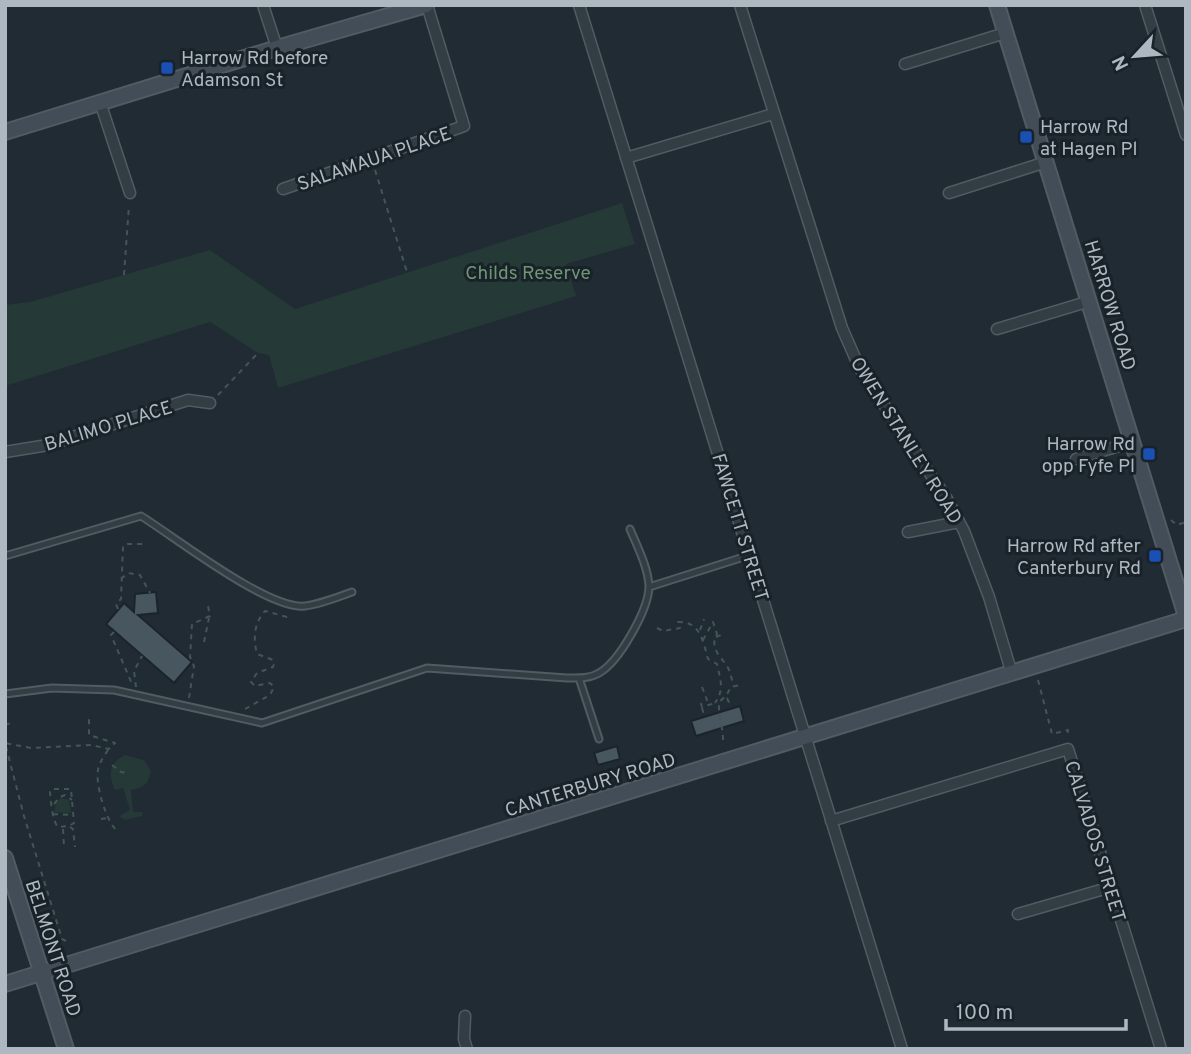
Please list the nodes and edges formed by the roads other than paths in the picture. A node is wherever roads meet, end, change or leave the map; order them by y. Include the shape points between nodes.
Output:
1 (263, 5) edge
2 (426, 5) edge
3 (579, 5) edge
4 (740, 5) edge
5 (997, 5) edge
6 (1145, 5) edge
7 (1005, 33) junction
8 (277, 48) junction
9 (905, 64) dead end
10 (100, 102) junction
11 (773, 114) junction
12 (5, 132) edge
13 (1186, 135) edge
14 (626, 158) junction
15 (1046, 162) junction
16 (283, 189) dead end
17 (130, 193) road end
18 (949, 193) dead end
19 (1090, 301) junction
20 (997, 330) dead end
21 (210, 403) road end
22 (1132, 442) junction
23 (5, 452) edge
24 (1076, 459) dead end
25 (958, 522) junction
26 (630, 529) dead end
27 (908, 532) dead end
28 (750, 555) junction
29 (5, 556) edge
30 (649, 587) junction
31 (352, 592) dead end
32 (1186, 617) edge
33 (1012, 674) junction
34 (579, 678) junction
35 (5, 694) edge
36 (805, 736) junction
37 (599, 739) dead end
38 (831, 821) junction
39 (5, 859) edge
40 (1111, 887) junction
41 (1018, 914) dead end
42 (42, 973) junction
43 (5, 985) edge
44 (465, 1016) dead end
45 (65, 1049) edge
46 (467, 1049) edge
47 (902, 1049) edge
48 (1161, 1049) edge

1 - 8 street
2 - 8 street
2 - 16 street, SALAMAUA PLACE via 464,127
3 - 14 street, FAWCETT STREET
4 - 11 street, OWEN STANLEY ROAD
5 - 7 street, HARROW ROAD
6 - 13 street
7 - 9 street
7 - 15 street, HARROW ROAD
8 - 10 street
10 - 12 street
10 - 17 street
11 - 14 street
11 - 25 street, OWEN STANLEY ROAD via 842,328 860,369
14 - 28 street, FAWCETT STREET
15 - 18 street
15 - 19 street, HARROW ROAD
19 - 20 street
19 - 22 street, HARROW ROAD
21 - 23 street, BALIMO PLACE via 188,400 48,445
22 - 24 street
22 - 32 street, HARROW ROAD
25 - 27 street
25 - 33 street, OWEN STANLEY ROAD via 989,597
26 - 30 lane
28 - 30 lane
28 - 36 street, FAWCETT STREET
29 - 31 lane via 141,516 240,583 295,604 304,607
30 - 34 lane via 618,657 599,673
32 - 33 street, CANTERBURY ROAD
33 - 36 street, CANTERBURY ROAD
34 - 35 lane via 427,668 262,723 114,690 52,688
34 - 37 lane
36 - 38 street, FAWCETT STREET
36 - 42 street, CANTERBURY ROAD
38 - 40 street, CALVADOS STREET via 1068,748
38 - 47 street, FAWCETT STREET
39 - 42 street, BELMONT ROAD
40 - 41 street
40 - 48 street, CALVADOS STREET
42 - 43 street, CANTERBURY ROAD
42 - 45 street, BELMONT ROAD
44 - 46 street

